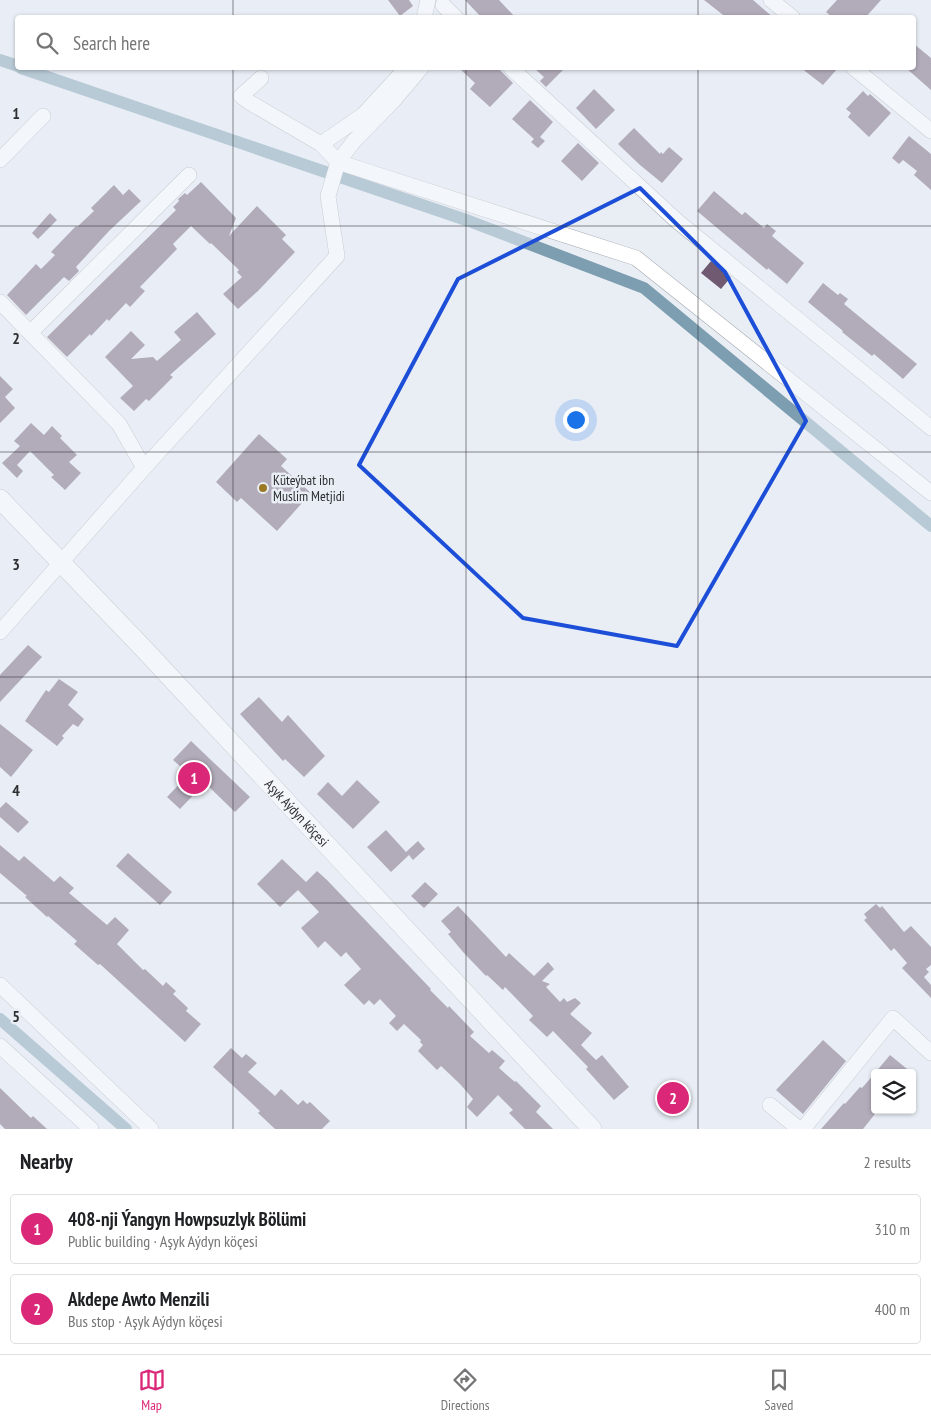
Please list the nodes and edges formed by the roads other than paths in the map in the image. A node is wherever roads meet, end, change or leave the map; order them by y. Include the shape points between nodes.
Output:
1 (428, 0) edge
2 (771, 0) edge
3 (442, 7) edge
4 (425, 15) edge
5 (452, 15) edge
6 (789, 15) edge
7 (403, 70) edge
8 (419, 70) edge
9 (513, 70) edge
10 (856, 70) edge
11 (261, 78) dead end
12 (43, 116) dead end
13 (931, 131) edge
14 (321, 144) junction
15 (0, 160) edge
16 (338, 162) junction
17 (190, 175) dead end
18 (0, 302) edge
19 (30, 333) junction
20 (931, 428) edge
21 (144, 468) junction
22 (931, 493) edge
23 (0, 500) edge
24 (61, 564) junction
25 (0, 632) edge
26 (0, 985) edge
27 (0, 1046) edge
28 (931, 1053) edge
29 (770, 1105) dead end
30 (90, 1129) edge
31 (151, 1129) edge
32 (592, 1129) edge
33 (799, 1129) edge
34 (803, 1129) edge

1 - 4 street
2 - 6 street
3 - 5 street
7 - 14 street via 363,115
8 - 16 street
9 - 20 street via 678,221
10 - 13 street
11 - 14 street via 241,96
12 - 15 street
14 - 16 street
16 - 21 street via 328,196 337,256
16 - 22 street via 636,258
17 - 19 street
18 - 19 street
19 - 21 street via 119,424
21 - 24 street
23 - 24 main road, Aşyk Aýdyn köçesi
24 - 25 street
24 - 32 main road, Aşyk Aýdyn köçesi
26 - 31 street
27 - 30 street
28 - 34 street via 893,1018
29 - 33 street

